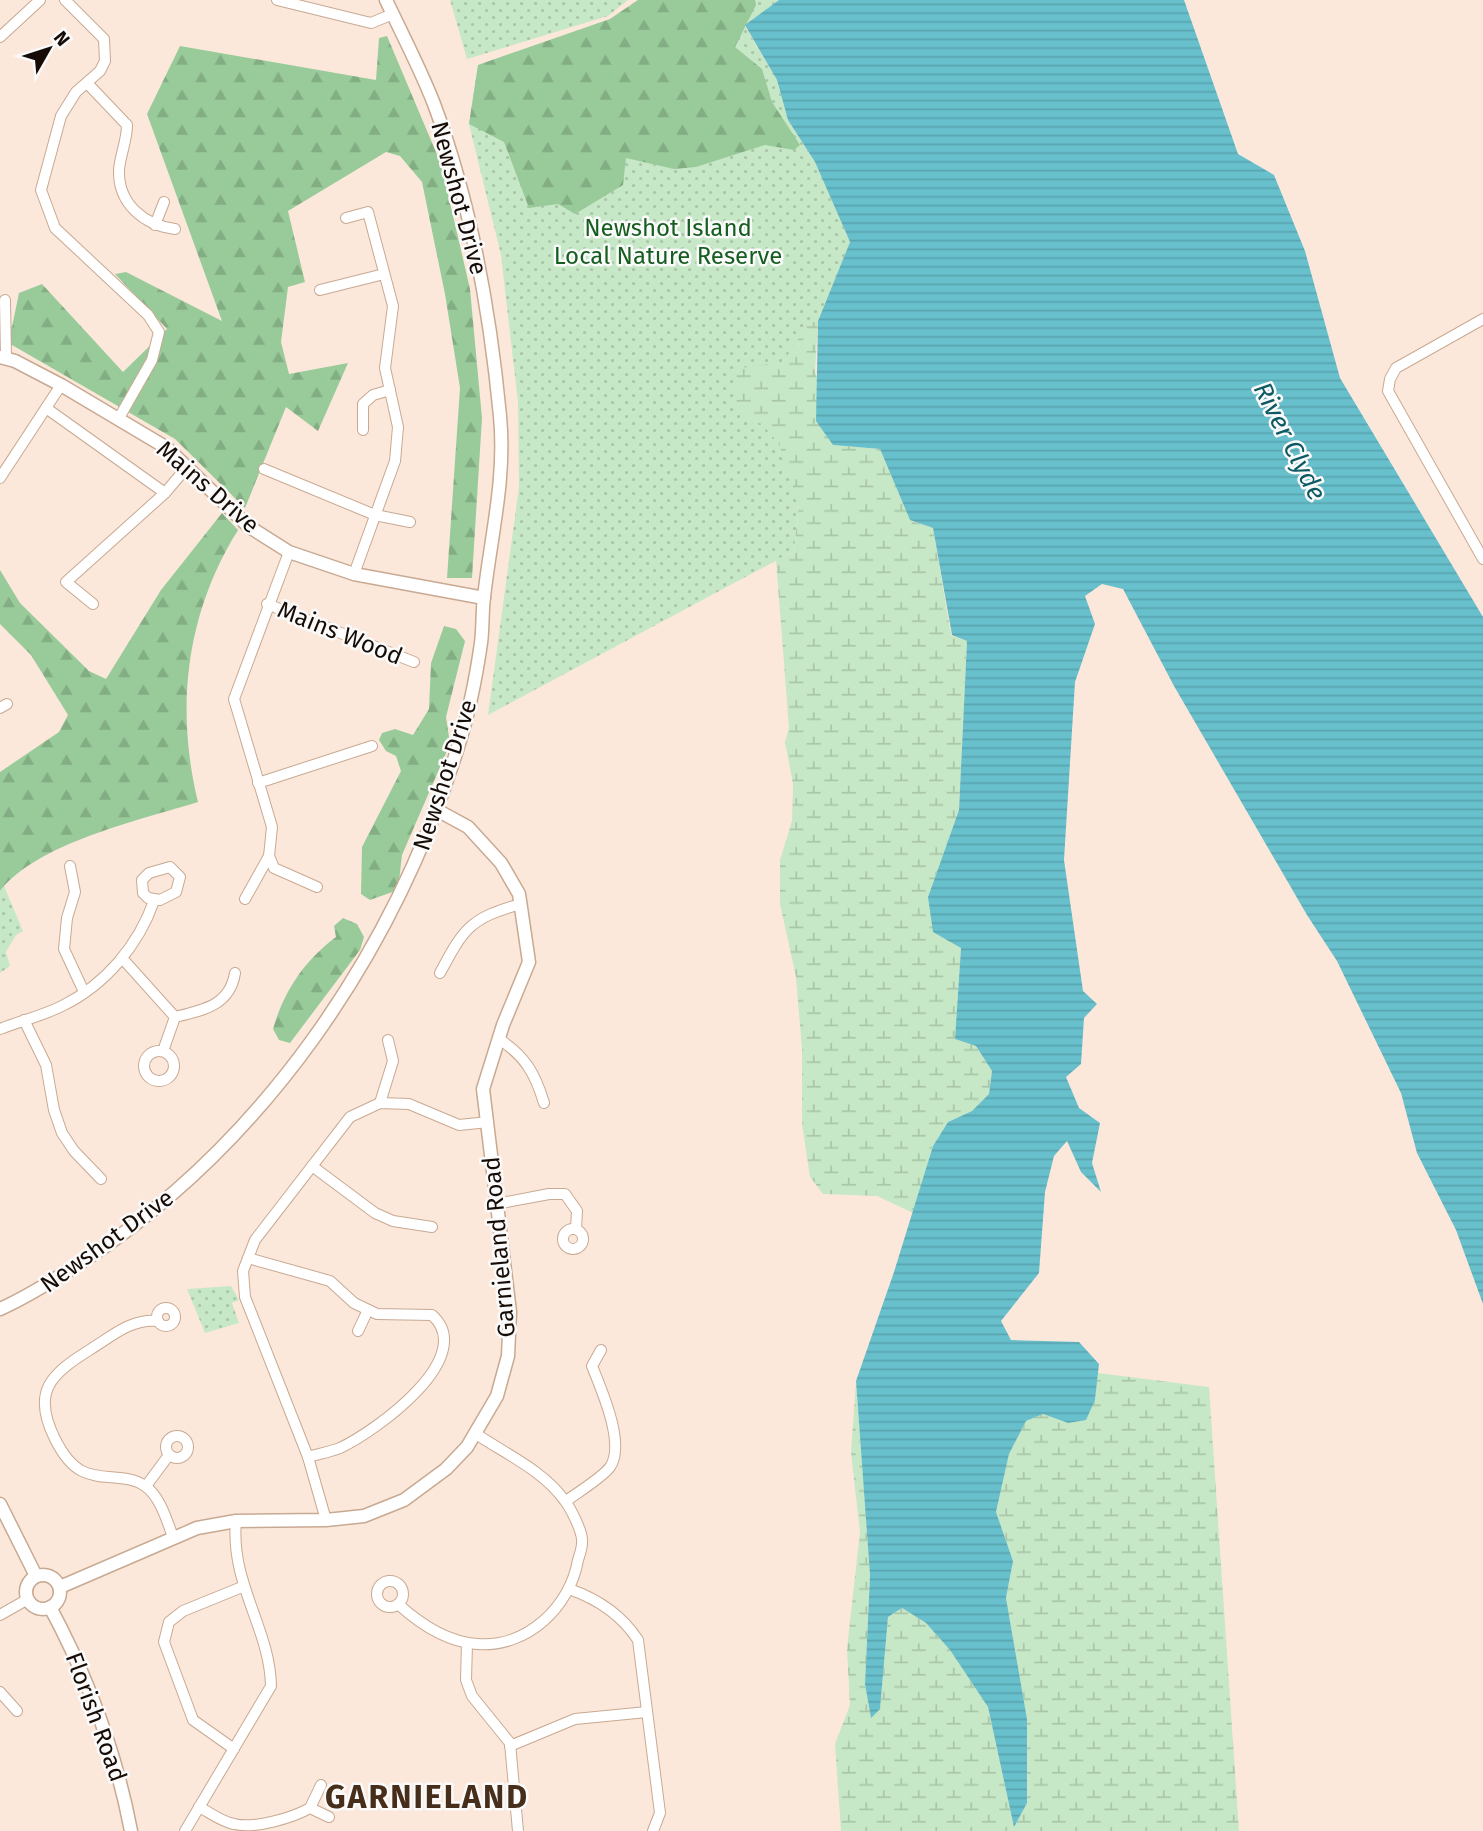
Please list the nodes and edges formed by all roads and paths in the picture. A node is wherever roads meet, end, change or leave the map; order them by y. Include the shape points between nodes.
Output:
1 (40, 0) edge
2 (65, 0) edge
3 (277, 0) edge
4 (386, 0) edge
5 (393, 14) junction
6 (0, 19) edge
7 (9, 29) junction
8 (0, 37) edge
9 (87, 83) junction
10 (164, 201) dead end
11 (346, 218) dead end
12 (155, 225) junction
13 (175, 229) dead end
14 (384, 274) junction
15 (320, 290) dead end
16 (5, 300) dead end
17 (1483, 319) edge
18 (3, 357) edge
19 (61, 385) junction
20 (390, 390) junction
21 (46, 408) junction
22 (120, 418) junction
23 (363, 430) dead end
24 (187, 467) junction
25 (264, 469) dead end
26 (0, 478) edge
27 (165, 493) junction
28 (374, 515) junction
29 (410, 522) dead end
30 (289, 552) junction
31 (1483, 559) edge
32 (354, 574) junction
33 (484, 598) junction
34 (93, 604) dead end
35 (267, 604) junction
36 (414, 662) dead end
37 (372, 746) dead end
38 (258, 783) junction
39 (435, 809) junction
40 (269, 856) junction
41 (70, 866) dead end
42 (317, 887) dead end
43 (245, 899) dead end
44 (154, 901) dead end
45 (521, 904) junction
46 (122, 958) junction
47 (235, 973) dead end
48 (440, 973) dead end
49 (84, 992) junction
50 (175, 1017) junction
51 (24, 1020) junction
52 (0, 1029) edge
53 (499, 1039) junction
54 (388, 1041) dead end
55 (163, 1051) dead end
56 (380, 1103) junction
57 (544, 1103) dead end
58 (488, 1122) junction
59 (312, 1166) junction
60 (101, 1179) dead end
61 (496, 1204) junction
62 (432, 1227) dead end
63 (576, 1229) dead end
64 (248, 1258) junction
65 (0, 1310) edge
66 (368, 1310) junction
67 (158, 1321) dead end
68 (358, 1331) dead end
69 (601, 1350) dead end
70 (476, 1434) junction
71 (169, 1455) dead end
72 (308, 1457) junction
73 (146, 1486) junction
74 (566, 1502) junction
75 (0, 1504) edge
76 (326, 1520) junction
77 (236, 1521) junction
78 (173, 1537) junction
79 (36, 1576) junction
80 (60, 1587) junction
81 (242, 1587) junction
82 (569, 1589) junction
83 (28, 1599) junction
84 (398, 1604) dead end
85 (50, 1607) junction
86 (0, 1615) edge
87 (467, 1643) junction
88 (0, 1692) edge
89 (17, 1711) dead end
90 (647, 1712) junction
91 (510, 1746) junction
92 (234, 1749) junction
93 (321, 1785) dead end
94 (198, 1807) junction
95 (310, 1808) junction
96 (329, 1817) dead end
97 (131, 1831) edge
98 (185, 1831) edge
99 (518, 1831) edge
100 (653, 1831) edge

1 - 7 street
2 - 9 street via 104,39 105,61
3 - 5 street via 371,23
4 - 5 street, Newshot Drive
5 - 33 street, Newshot Drive via 430,93 449,149 482,287 500,418 499,508
6 - 7 street
7 - 8 street
9 - 12 street via 127,125 119,168 121,185 132,208
9 - 22 street via 61,116 41,190 55,228 133,300 159,332 152,360
10 - 12 street
11 - 14 street via 368,212
12 - 13 street
14 - 15 street
14 - 20 street via 393,306 385,368
16 - 18 street
17 - 31 street via 1396,368 1388,391
18 - 19 street, Mains Drive
19 - 21 street
19 - 22 street, Mains Drive
20 - 23 street via 363,404
20 - 28 street via 398,427 395,461
21 - 26 street
21 - 27 street
22 - 24 street, Mains Drive via 167,447
24 - 27 street
24 - 30 street, Mains Drive via 248,526
25 - 28 street
27 - 34 street via 66,582
28 - 29 street
28 - 32 street
30 - 32 street, Mains Drive
30 - 35 street, Mains Wood
32 - 33 street, Mains Drive
33 - 39 street, Newshot Drive via 471,697
35 - 36 street, Mains Wood
35 - 38 street, Mains Wood via 234,699
37 - 38 street
38 - 40 street, Mains Wood via 272,827
39 - 45 street, Garnieland Road via 468,827 501,863
39 - 65 street, Newshot Drive via 410,879 334,1008 281,1083 235,1136 153,1212 25,1299
40 - 42 street via 274,868
40 - 43 street
41 - 49 street via 75,892 64,949
44 - 46 street
45 - 48 street via 491,912 462,931
45 - 53 street, Garnieland Road via 529,962
46 - 49 street via 115,969
46 - 50 street
47 - 50 street via 233,989 220,1001
49 - 51 street
50 - 55 street
51 - 52 street
51 - 60 street via 47,1065 62,1133
53 - 57 street via 520,1053 535,1074
53 - 58 street, Garnieland Road via 483,1088
54 - 56 street via 393,1060
56 - 58 street via 409,1104 459,1125
56 - 59 street via 350,1117
58 - 61 street, Garnieland Road
59 - 62 street via 375,1213
59 - 64 street via 254,1240
61 - 63 street via 565,1194 578,1211
61 - 70 street, Garnieland Road via 510,1312 508,1356 497,1396
64 - 66 street via 330,1281
64 - 72 street via 243,1271 245,1297
66 - 68 street
66 - 72 street via 432,1315 441,1323 446,1338 444,1351 428,1378 400,1407 339,1448
67 - 73 street via 136,1321 59,1369 46,1390 44,1404 45,1417 60,1448 80,1470
69 - 74 street via 592,1366 607,1404 616,1449 610,1468
70 - 74 street via 544,1478
70 - 76 street, Garnieland Road via 446,1469 404,1500 364,1516
71 - 73 street
72 - 76 street
73 - 78 street
74 - 82 street via 582,1539
75 - 79 street
76 - 77 street, Garnieland Road
77 - 78 street, Garnieland Road
77 - 81 street
78 - 80 street, Garnieland Road
79 - 80 street via 50,1576
79 - 83 street via 27,1588
80 - 85 street via 57,1601
81 - 92 street via 271,1663 271,1686
81 - 92 street via 183,1611 169,1622 164,1642 193,1720
82 - 87 street via 543,1623 510,1639
82 - 90 street via 608,1608 626,1622 638,1640
83 - 85 street via 35,1606
83 - 86 street
84 - 87 street via 416,1620 454,1641
85 - 97 street, Florish Road via 82,1667 123,1787
87 - 91 street via 466,1680 472,1696
88 - 89 street
90 - 91 street via 575,1719
90 - 100 street via 660,1813
91 - 99 street
92 - 94 street
93 - 95 street
94 - 95 street via 233,1824 246,1825 298,1815
94 - 98 street
95 - 96 street

